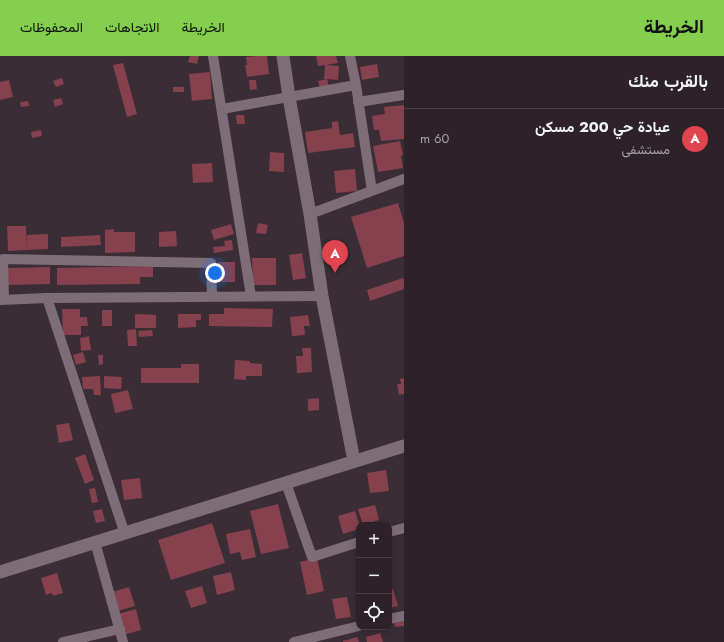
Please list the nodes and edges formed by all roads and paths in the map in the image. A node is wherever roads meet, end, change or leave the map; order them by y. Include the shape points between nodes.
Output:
1 (213, 56) edge
2 (283, 56) edge
3 (350, 56) edge
4 (356, 85) junction
5 (404, 95) edge
6 (288, 97) junction
7 (358, 102) junction
8 (222, 109) junction
9 (404, 179) edge
10 (372, 191) junction
11 (310, 214) junction
12 (251, 296) junction
13 (322, 296) junction
14 (212, 297) junction
15 (47, 298) junction
16 (2, 300) edge
17 (404, 446) edge
18 (354, 461) junction
19 (286, 483) junction
20 (404, 528) edge
21 (392, 531) edge
22 (125, 534) junction
23 (95, 542) junction
24 (356, 543) edge
25 (0, 572) edge
26 (404, 616) edge
27 (392, 618) edge
28 (356, 627) edge
29 (120, 629) junction
30 (63, 642) edge
31 (123, 642) edge
32 (294, 642) edge

1 - 8 street
2 - 6 street
3 - 4 street
4 - 6 street
4 - 7 street
5 - 7 street
6 - 8 street
6 - 11 street
7 - 10 street
8 - 12 street
9 - 10 street
10 - 11 street
11 - 13 street
12 - 13 street
12 - 14 street
13 - 18 street
14 - 15 street
14 - 16 street via 210,263 3,259
15 - 16 street
15 - 22 street
17 - 18 street
18 - 19 street
19 - 22 street
19 - 24 street via 312,557
20 - 21 street
22 - 23 street
23 - 25 street
23 - 29 street
26 - 27 street
28 - 32 street
29 - 30 street
29 - 31 street

